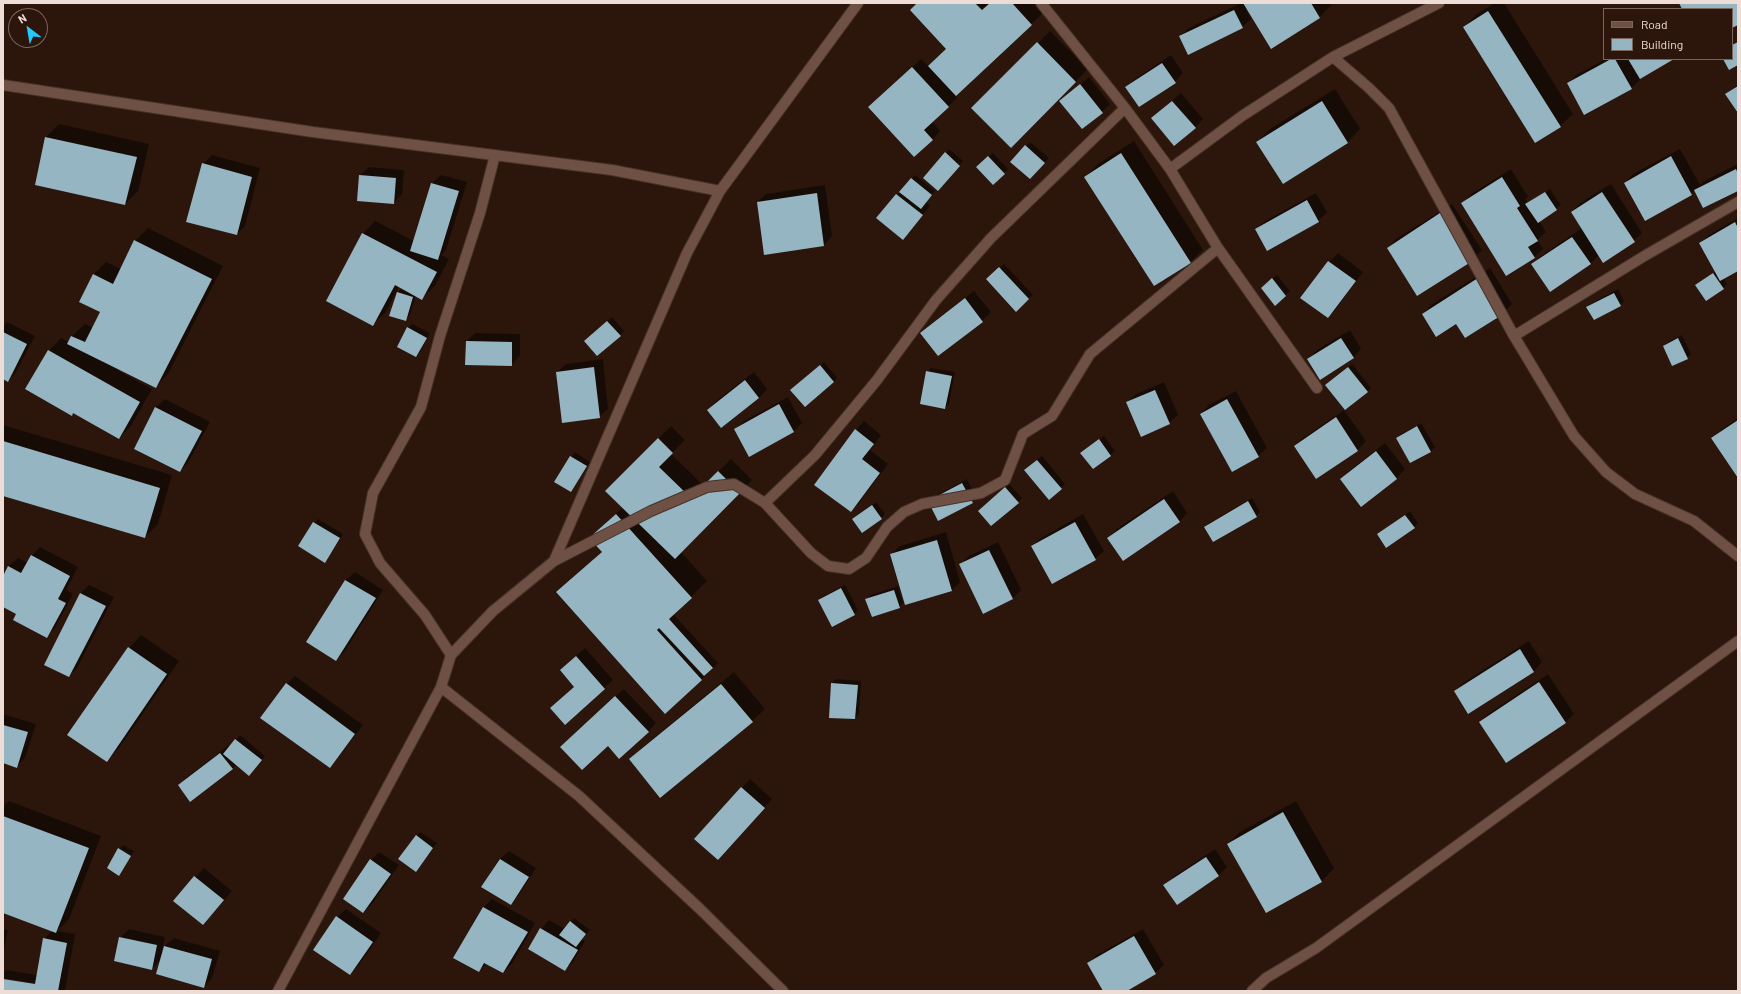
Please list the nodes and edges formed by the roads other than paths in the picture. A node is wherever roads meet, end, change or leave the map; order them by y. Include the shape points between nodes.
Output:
1 (858, 3) edge
2 (1041, 3) edge
3 (1439, 3) edge
4 (1333, 56) junction
5 (3, 86) edge
6 (1125, 108) junction
7 (495, 154) junction
8 (1170, 170) junction
9 (720, 191) junction
10 (1738, 202) edge
11 (1218, 248) junction
12 (1514, 336) junction
13 (1318, 388) dead end
14 (766, 503) junction
15 (1738, 556) edge
16 (554, 561) junction
17 (1738, 641) edge
18 (451, 655) junction
19 (441, 687) junction
20 (278, 991) edge
21 (784, 991) edge
22 (1252, 991) edge

1 - 9 street
2 - 6 street
3 - 4 street
4 - 8 street via 1242,116
4 - 12 street via 1390,108
5 - 7 street via 313,132
6 - 8 street
6 - 14 street via 991,238 936,300 877,380 815,455
7 - 9 street via 612,170
7 - 18 street via 480,213 440,336 421,407 373,493 365,534 380,563 425,615
8 - 11 street
9 - 16 street via 687,253
10 - 12 street
11 - 13 street
11 - 14 street via 1090,354 1052,416 1023,434 1005,480 981,493 922,504 904,512 887,527 866,558 849,569 828,566 811,553
12 - 15 street via 1574,436 1606,472 1635,494 1694,521
14 - 16 street via 734,484 707,487 651,511
16 - 18 street via 493,611
17 - 22 street via 1316,948 1266,978
18 - 19 street
19 - 20 street
19 - 21 street via 579,796

